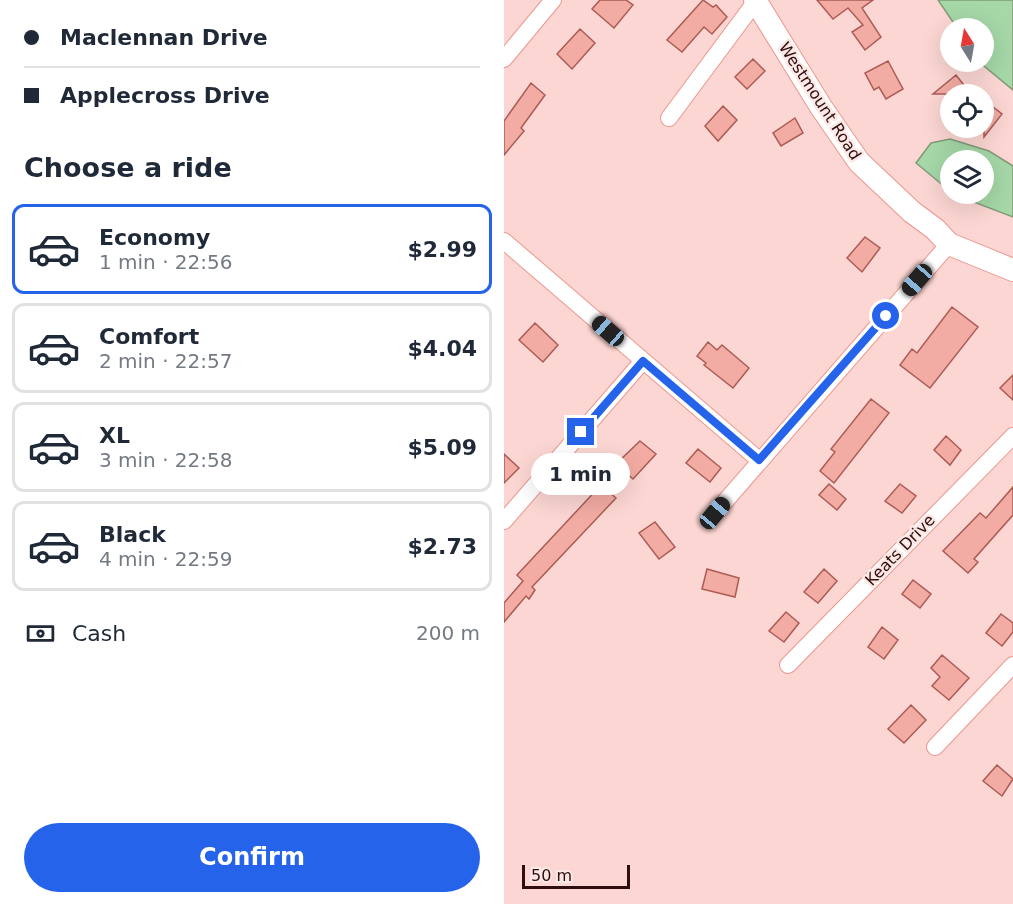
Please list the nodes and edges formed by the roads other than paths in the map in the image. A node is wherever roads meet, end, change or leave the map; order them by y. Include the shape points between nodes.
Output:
1 (553, 0) edge
2 (756, 1) edge
3 (504, 59) edge
4 (669, 118) dead end
5 (504, 241) edge
6 (949, 244) junction
7 (1013, 270) edge
8 (643, 361) junction
9 (1013, 436) edge
10 (759, 460) junction
11 (715, 513) dead end
12 (504, 521) edge
13 (788, 665) dead end
14 (1013, 665) edge
15 (935, 747) dead end

1 - 3 street
2 - 4 street
2 - 6 main road, Westmount Road via 859,162
5 - 8 street
6 - 7 main road, Westmount Road
6 - 10 street
8 - 10 street
8 - 12 street
9 - 13 street, Keats Drive
10 - 11 street
14 - 15 street

